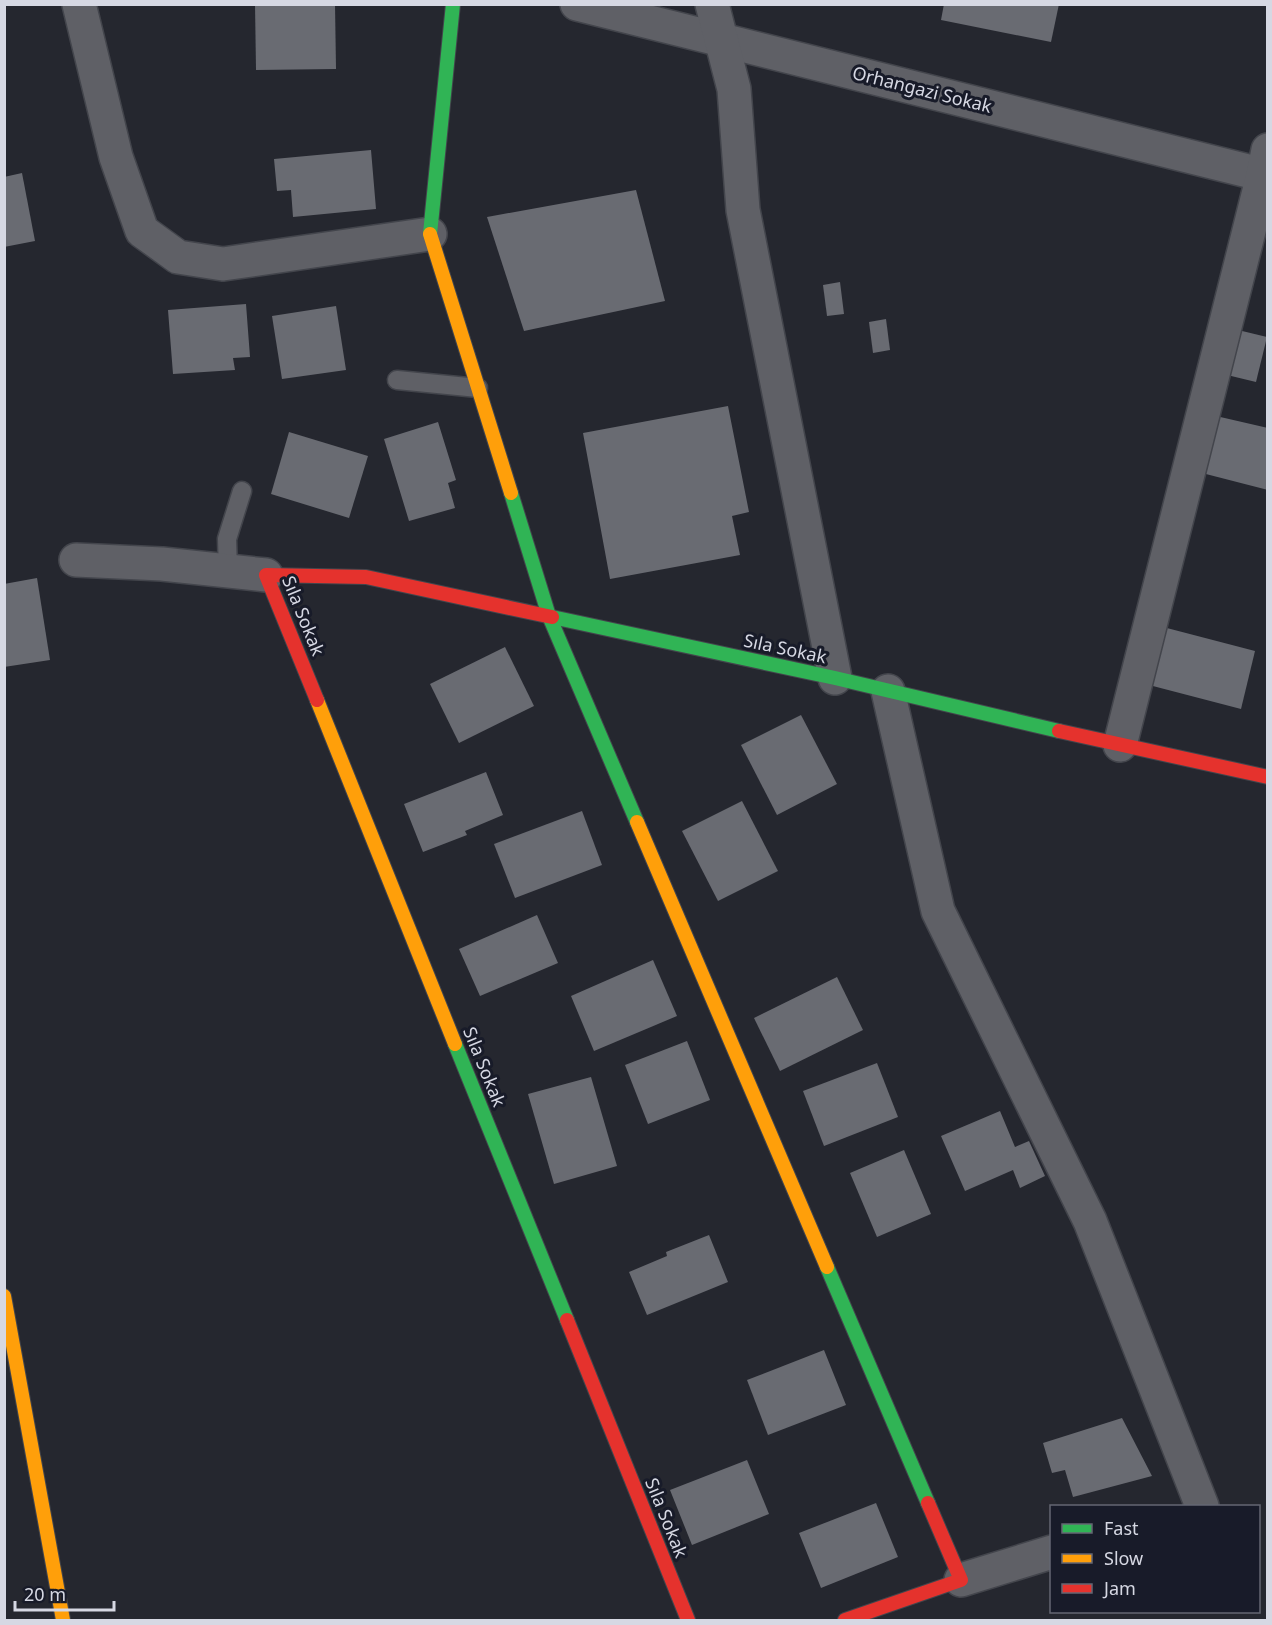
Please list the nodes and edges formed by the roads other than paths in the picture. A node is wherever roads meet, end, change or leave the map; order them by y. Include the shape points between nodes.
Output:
1 (80, 4) edge
2 (453, 4) edge
3 (577, 4) edge
4 (712, 4) edge
5 (721, 41) junction
6 (1266, 167) edge
7 (430, 234) junction
8 (397, 380) dead end
9 (478, 388) junction
10 (242, 492) dead end
11 (76, 560) dead end
12 (228, 571) junction
13 (267, 575) junction
14 (549, 616) junction
15 (835, 678) junction
16 (888, 692) junction
17 (1120, 746) junction
18 (1268, 777) edge
19 (4, 1296) edge
20 (1202, 1505) edge
21 (1050, 1553) edge
22 (961, 1580) junction
23 (63, 1620) edge
24 (687, 1620) edge
25 (845, 1620) edge

1 - 7 street via 116,157 142,231 178,257 223,264
2 - 7 street
3 - 5 street, Orhangazi Sokak
4 - 5 street
5 - 6 street, Orhangazi Sokak
5 - 15 street via 734,89 743,210
6 - 17 street
7 - 9 street
8 - 9 lane
9 - 14 street
10 - 12 lane via 227,538
11 - 12 street
12 - 13 street
13 - 14 street, Sıla Sokak via 366,577
13 - 24 street, Sıla Sokak
14 - 15 street, Sıla Sokak
14 - 22 street
15 - 16 street, Sıla Sokak
16 - 17 street, Sıla Sokak
16 - 20 street via 938,911 1090,1221
17 - 18 street, Sıla Sokak
19 - 23 street
21 - 22 street
22 - 25 street

